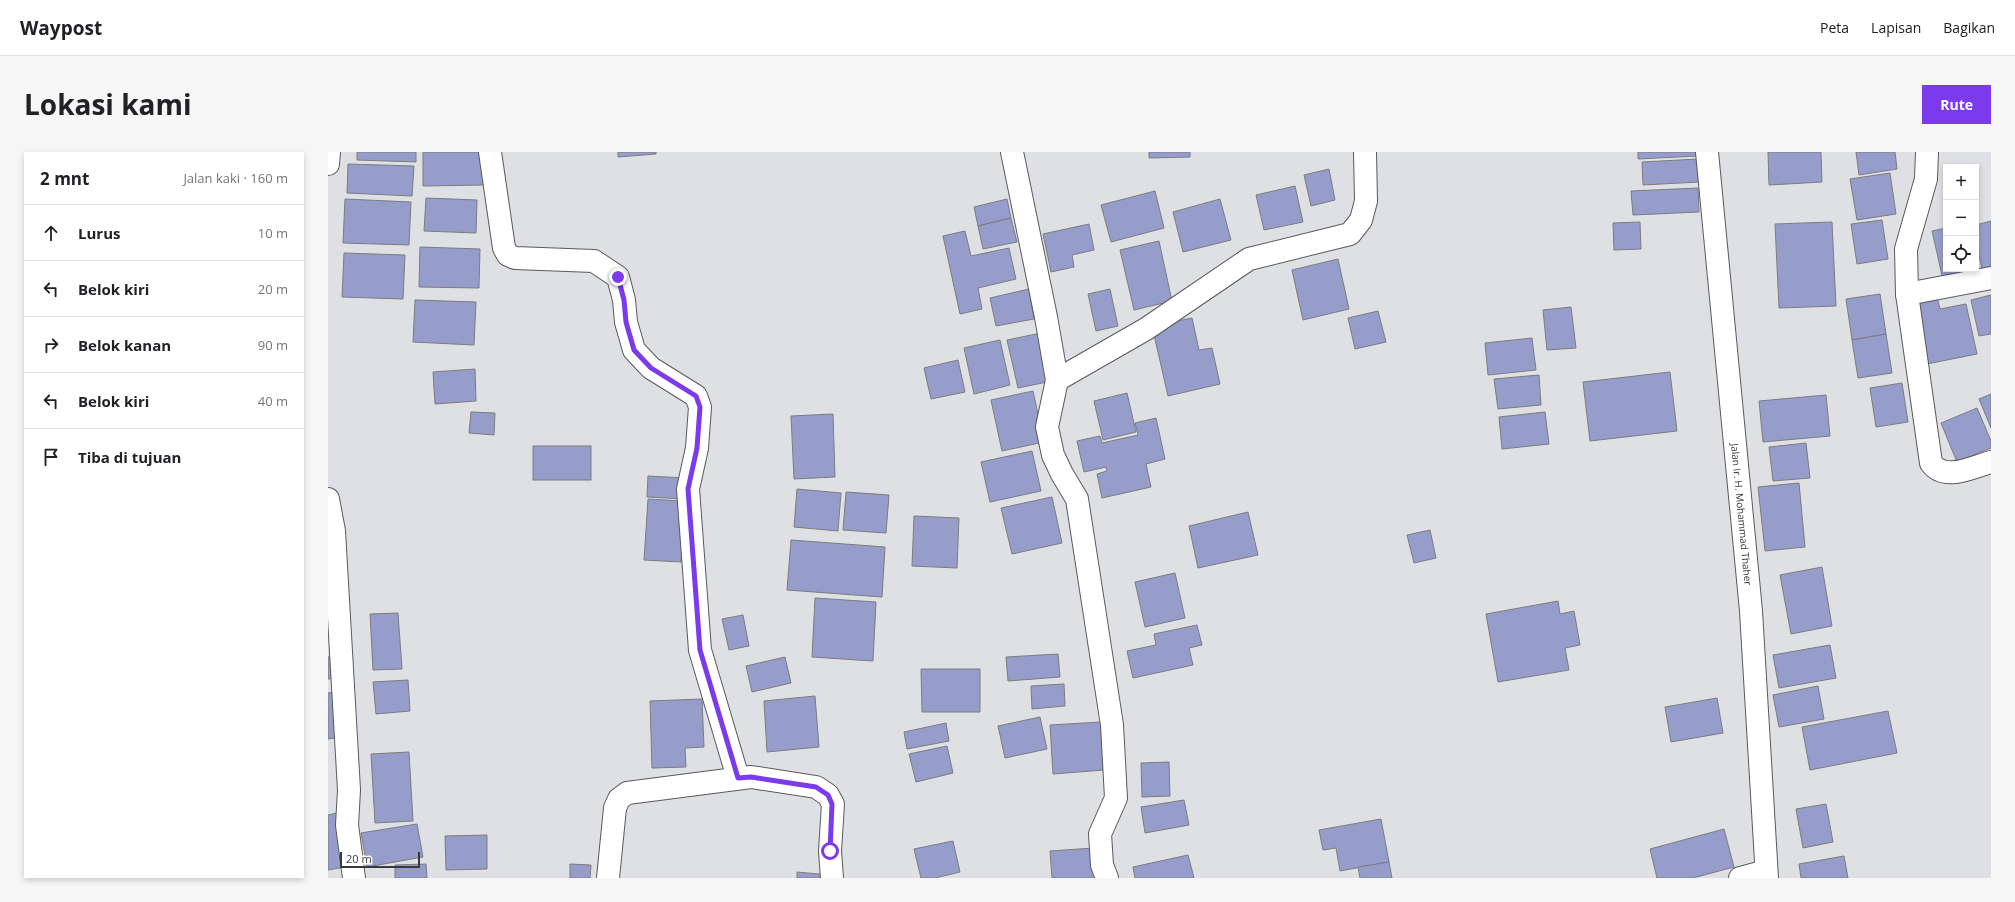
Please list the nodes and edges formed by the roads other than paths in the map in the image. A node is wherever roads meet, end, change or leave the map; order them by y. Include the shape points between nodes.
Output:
1 (329, 152) edge
2 (490, 152) edge
3 (1012, 152) edge
4 (1365, 152) edge
5 (1707, 152) edge
6 (1927, 152) edge
7 (328, 164) edge
8 (1991, 278) edge
9 (1907, 294) junction
10 (1057, 380) junction
11 (1991, 462) edge
12 (328, 499) edge
13 (738, 778) junction
14 (1766, 875) edge
15 (354, 878) edge
16 (608, 878) edge
17 (832, 878) edge
18 (1107, 878) edge
19 (1740, 878) edge

1 - 7 street
2 - 13 street via 504,248 508,255 515,258 594,261 618,277 634,350 651,368 696,396 700,407 697,448 688,489 700,650
3 - 10 street
4 - 10 street via 1366,201 1361,220 1350,234 1249,259 1146,329
5 - 14 street, Jalan Ir. H. Mohammad Thaher via 1750,611
6 - 9 street via 1926,179 1906,249
8 - 9 street
9 - 11 street via 1930,463 1941,472 1951,473
10 - 18 street via 1047,427 1053,455 1077,499 1112,725 1116,798 1100,834 1102,865
12 - 15 street via 334,531 349,783 346,825
13 - 16 street via 627,793 619,799 615,808
13 - 17 street via 751,777 816,787 828,795 832,804
14 - 19 street

